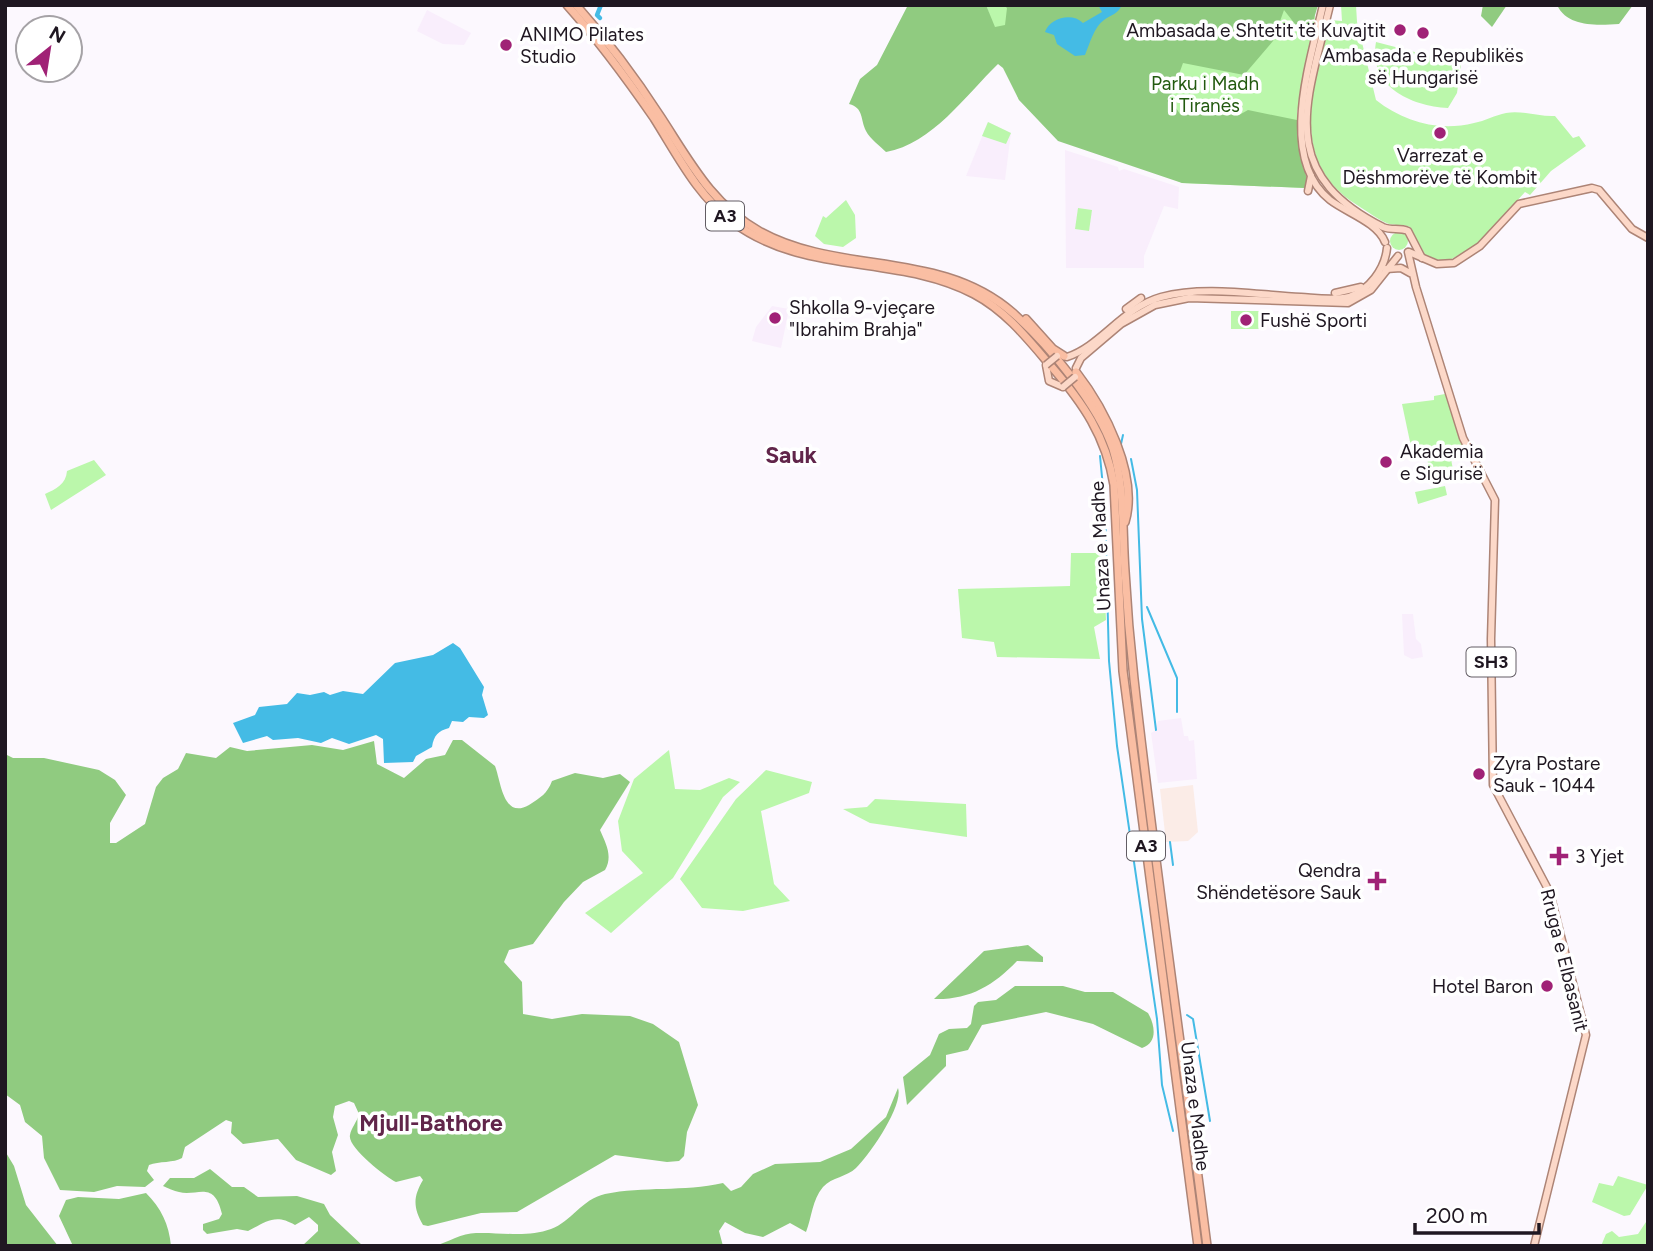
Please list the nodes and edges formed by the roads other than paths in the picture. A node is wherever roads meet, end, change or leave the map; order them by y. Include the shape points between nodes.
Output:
1 (567, 5) edge
2 (1323, 5) edge
3 (1329, 5) edge
4 (578, 7) edge
5 (1311, 174) junction
6 (1308, 191) dead end
7 (1393, 229) junction
8 (1648, 238) edge
9 (1413, 241) junction
10 (1386, 245) junction
11 (1409, 252) junction
12 (1399, 256) junction
13 (1424, 259) junction
14 (1386, 269) junction
15 (941, 273) junction
16 (1412, 274) junction
17 (1369, 284) junction
18 (1335, 293) dead end
19 (974, 294) junction
20 (1141, 298) dead end
21 (1114, 322) junction
22 (1062, 356) junction
23 (1046, 366) junction
24 (1076, 372) junction
25 (1062, 387) junction
26 (1115, 506) junction
27 (1123, 529) junction
28 (1198, 1246) edge
29 (1207, 1246) edge
30 (1534, 1246) edge

1 - 19 highway, Unaza e Madhe / A3 via 632,87 695,184 743,229 796,254 928,277
2 - 5 main road, SH3 via 1301,112
3 - 7 main road via 1307,106 1314,164 1334,196 1382,227
4 - 15 highway, Unaza e Madhe / A3 via 639,85 705,186 745,222 812,251
5 - 6 main road
5 - 10 main road, SH3 via 1325,196 1373,228
7 - 9 main road via 1406,230
7 - 10 main road
8 - 13 main road via 1632,229 1599,190 1588,188 1519,204 1464,258 1447,265
9 - 11 main road
9 - 13 main road
10 - 12 main road, SH3
10 - 17 main road via 1383,264
11 - 12 main road
11 - 13 main road
11 - 16 main road, Rruga e Elbasanit / SH3
12 - 14 main road
12 - 16 main road, Rruga e Elbasanit / SH3
13 - 16 main road
14 - 16 main road via 1401,268
14 - 24 main road via 1365,296 1343,304 1189,298 1155,305 1121,324 1082,358
15 - 22 highway via 972,281 1006,301
15 - 27 highway, Unaza e Madhe / A3 via 974,286 1009,309 1087,399 1114,456
16 - 30 main road, Rruga e Elbasanit / SH3 via 1463,438 1495,500 1493,785 1550,893 1586,1032
17 - 18 main road
17 - 21 main road via 1342,298 1184,292 1148,301
19 - 23 highway via 1013,328
19 - 26 highway, Unaza e Madhe / A3 via 1021,331 1082,402 1108,457
20 - 21 main road
21 - 22 main road via 1083,349
22 - 23 main road, bridge
22 - 24 main road
23 - 25 main road via 1048,380
24 - 25 main road, bridge
24 - 27 highway via 1105,417 1120,454 1128,506
25 - 26 highway via 1091,424
26 - 28 highway, Unaza e Madhe / A3 via 1123,671
27 - 29 highway, Unaza e Madhe / A3 via 1146,799

